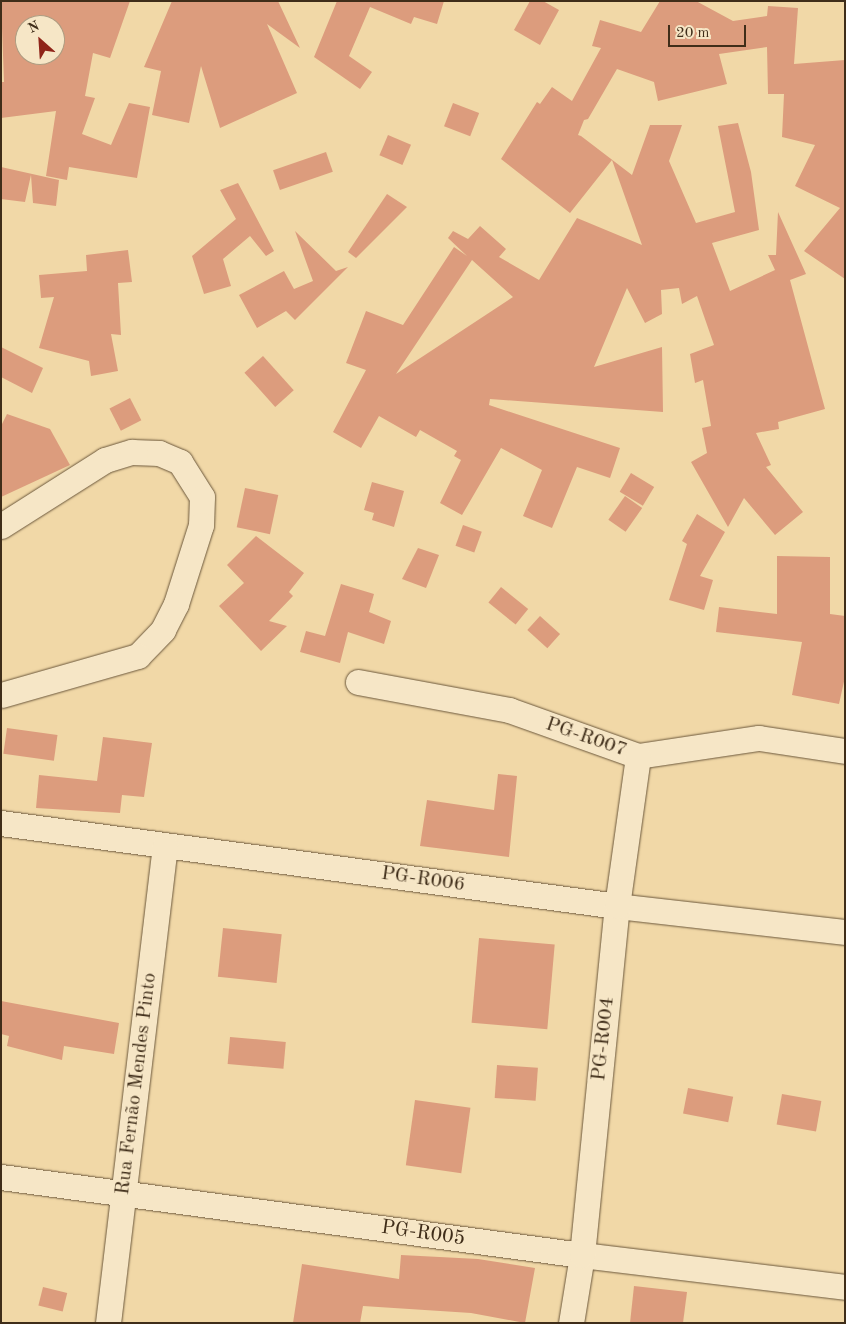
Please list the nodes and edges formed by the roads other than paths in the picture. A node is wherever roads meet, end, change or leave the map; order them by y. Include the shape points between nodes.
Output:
1 (1, 526) edge
2 (358, 682) dead end
3 (1, 695) edge
4 (845, 751) edge
5 (638, 756) junction
6 (1, 823) edge
7 (165, 845) junction
8 (617, 906) junction
9 (845, 932) edge
10 (1, 1177) edge
11 (124, 1195) junction
12 (582, 1256) junction
13 (845, 1286) edge
14 (108, 1323) edge
15 (571, 1323) edge

1 - 3 street via 105,460 132,452 158,453 180,462 202,497 201,525 176,604 163,630 138,656
2 - 5 street, PG-R007 via 509,710
4 - 5 street, PG-R007 via 759,738
5 - 8 street, PG-R004
6 - 7 street, PG-R006
7 - 8 street, PG-R006
7 - 11 street, Rua Fernão Mendes Pinto
8 - 9 street, PG-R006
8 - 12 street, PG-R004
10 - 11 street, PG-R005
11 - 12 street, PG-R005
11 - 14 street, Rua Fernão Mendes Pinto
12 - 13 street, PG-R005
12 - 15 street, PG-R004

